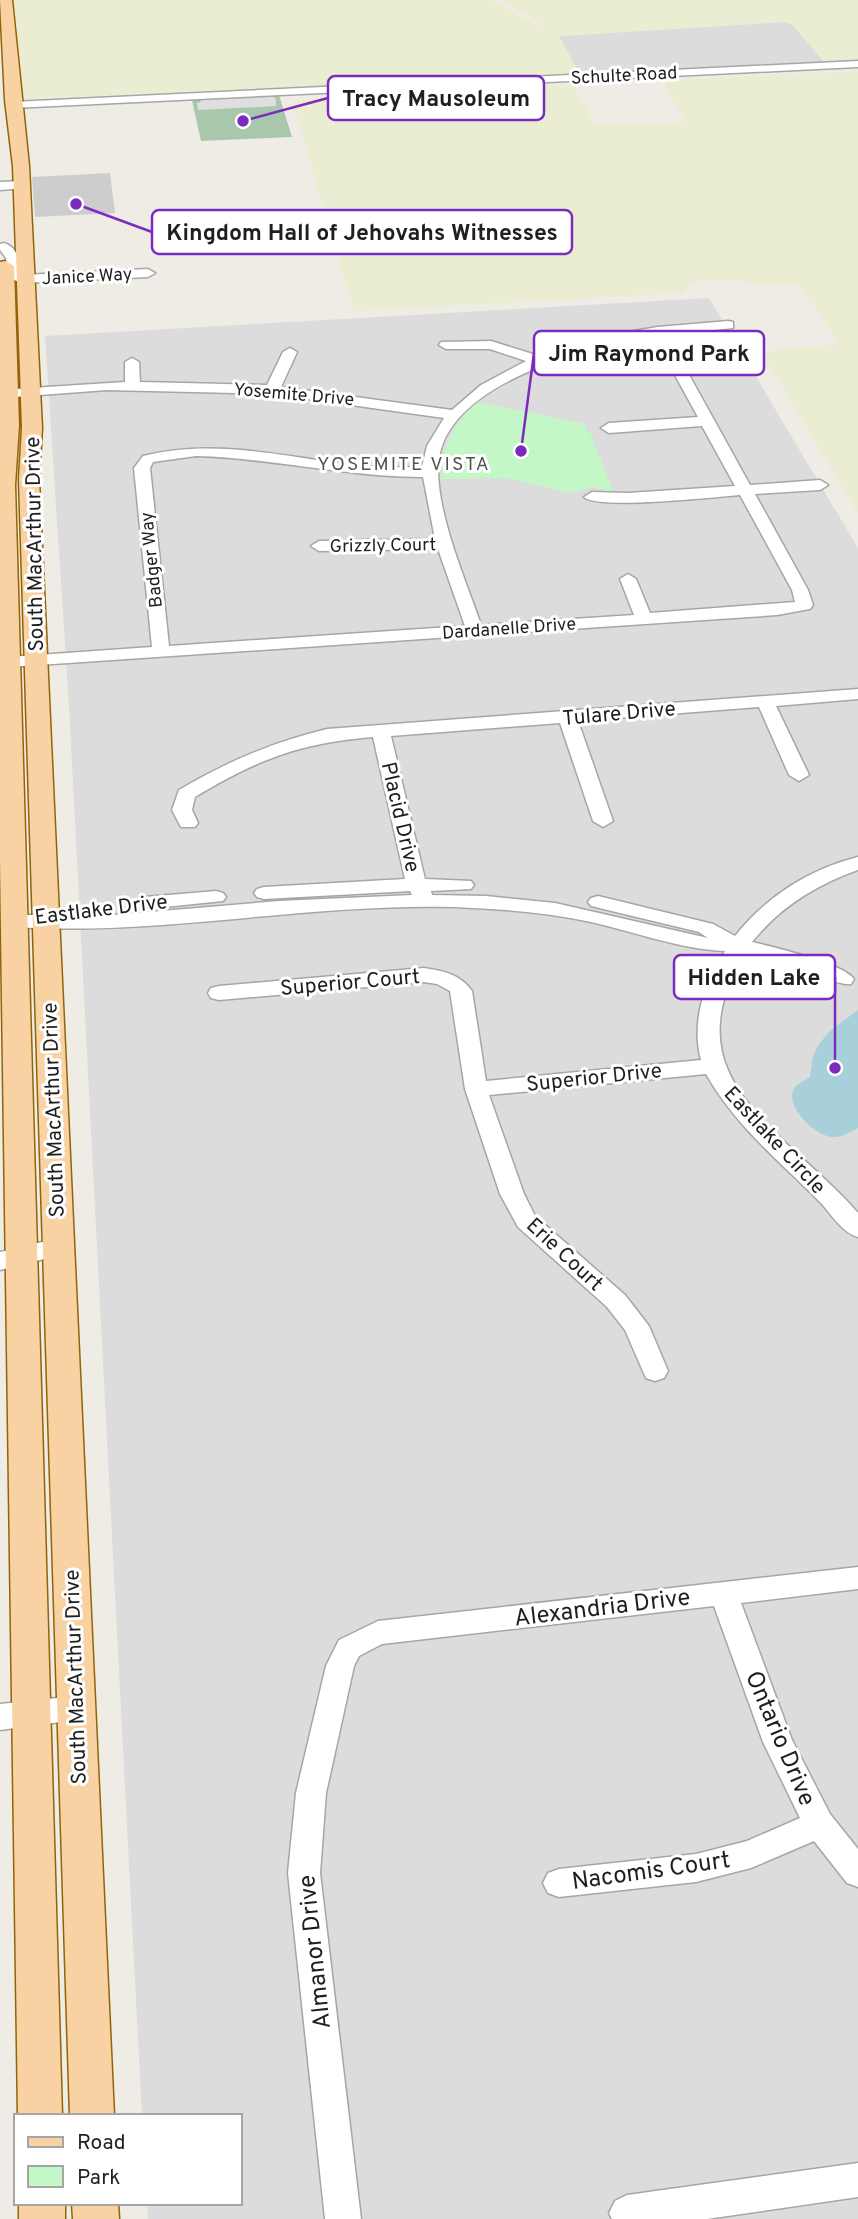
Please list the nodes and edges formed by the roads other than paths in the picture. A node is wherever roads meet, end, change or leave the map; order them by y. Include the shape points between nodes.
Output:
1 (3, 0) edge
2 (858, 64) edge
3 (48, 102) junction
4 (4, 113) edge
5 (8, 186) edge
6 (5, 247) junction
7 (148, 273) dead end
8 (26, 280) junction
9 (728, 325) dead end
10 (658, 331) junction
11 (446, 345) dead end
12 (290, 352) dead end
13 (541, 361) junction
14 (132, 362) dead end
15 (133, 388) junction
16 (272, 390) junction
17 (17, 394) edge
18 (454, 415) junction
19 (707, 421) junction
20 (609, 428) dead end
21 (142, 468) joint
22 (430, 472) junction
23 (820, 485) dead end
24 (745, 490) junction
25 (592, 497) dead end
26 (446, 544) junction
27 (319, 546) dead end
28 (628, 579) dead end
29 (644, 619) junction
30 (475, 631) junction
31 (160, 652) junction
32 (23, 661) junction
33 (858, 694) edge
34 (765, 701) junction
35 (567, 717) junction
36 (381, 731) junction
37 (799, 775) dead end
38 (603, 821) dead end
39 (188, 823) dead end
40 (858, 863) edge
41 (421, 892) junction
42 (46, 919) junction
43 (15, 921) junction
44 (738, 946) junction
45 (843, 979) dead end
46 (219, 993) dead end
47 (712, 1066) junction
48 (476, 1089) junction
49 (858, 1229) edge
50 (59, 1247) junction
51 (11, 1252) edge
52 (655, 1371) dead end
53 (858, 1578) edge
54 (723, 1593) junction
55 (349, 1648) joint
56 (76, 1708) junction
57 (32, 1714) junction
58 (0, 1717) edge
59 (819, 1824) junction
60 (858, 1873) edge
61 (559, 1883) dead end
62 (40, 2114) edge
63 (92, 2114) edge
64 (858, 2179) edge
65 (627, 2213) dead end
66 (343, 2219) edge

1 - 4 main road, South MacArthur Drive
2 - 3 street, Schulte Road
3 - 4 street, Schulte Road
3 - 4 street via 22,111 23,127
4 - 5 main road, South MacArthur Drive
5 - 6 main road, South MacArthur Drive
5 - 8 main road, South MacArthur Drive
6 - 8 street via 13,257 15,276
6 - 17 main road, South MacArthur Drive
7 - 8 street, Janice Way
8 - 17 main road, South MacArthur Drive
9 - 10 street
10 - 13 street via 580,346
10 - 19 street
11 - 13 street via 491,345
12 - 16 street
13 - 18 street via 509,373
14 - 15 street
15 - 16 street, Yosemite Drive
15 - 17 street, Yosemite Drive via 108,393
16 - 18 street, Yosemite Drive
17 - 32 main road, South MacArthur Drive via 5,485
18 - 22 street via 433,445
19 - 20 street
19 - 24 street
21 - 22 street via 156,457 215,454 357,471
21 - 31 street, Badger Way
22 - 26 street
23 - 24 street
24 - 25 street
24 - 29 street, Dardanelle Drive via 804,605
26 - 27 street, Grizzly Court
26 - 30 street
28 - 29 street
29 - 30 street, Dardanelle Drive
30 - 31 street, Dardanelle Drive
31 - 32 street, Dardanelle Drive
32 - 42 main road, South MacArthur Drive
32 - 43 main road, South MacArthur Drive
33 - 34 street, Tulare Drive
34 - 35 street, Tulare Drive
34 - 37 street
35 - 36 street, Tulare Drive
35 - 38 street
36 - 39 street, Tulare Drive via 296,741 232,766 186,794 183,810
36 - 41 street, Placid Drive
40 - 44 street, Eastlake Circle via 811,881 784,898 761,916
41 - 42 street, Eastlake Drive via 70,925
41 - 44 street, Eastlake Drive via 558,910 699,943
42 - 43 street, Eastlake Drive
42 - 50 main road, South MacArthur Drive
43 - 51 main road, South MacArthur Drive
44 - 45 street, Eastlake Drive via 800,961
44 - 47 street, Eastlake Circle via 722,974 706,1038
46 - 48 street, Superior Court via 424,975 444,978 461,990
47 - 48 street, Superior Drive
47 - 49 street, Eastlake Circle via 735,1103
48 - 52 street, Erie Court via 512,1194 526,1221 616,1301 636,1326
50 - 51 street
50 - 56 main road, South MacArthur Drive
51 - 57 main road, South MacArthur Drive
53 - 54 street, Alexandria Drive
54 - 55 street, Alexandria Drive via 378,1633
54 - 59 street, Ontario Drive via 778,1742
55 - 66 street, Almanor Drive via 340,1667 311,1793 304,1873
56 - 57 street
56 - 63 main road, South MacArthur Drive
57 - 58 street
57 - 62 main road, South MacArthur Drive
59 - 60 street, Ontario Drive
59 - 61 street, Nacomis Court via 751,1854 695,1868
64 - 65 street

